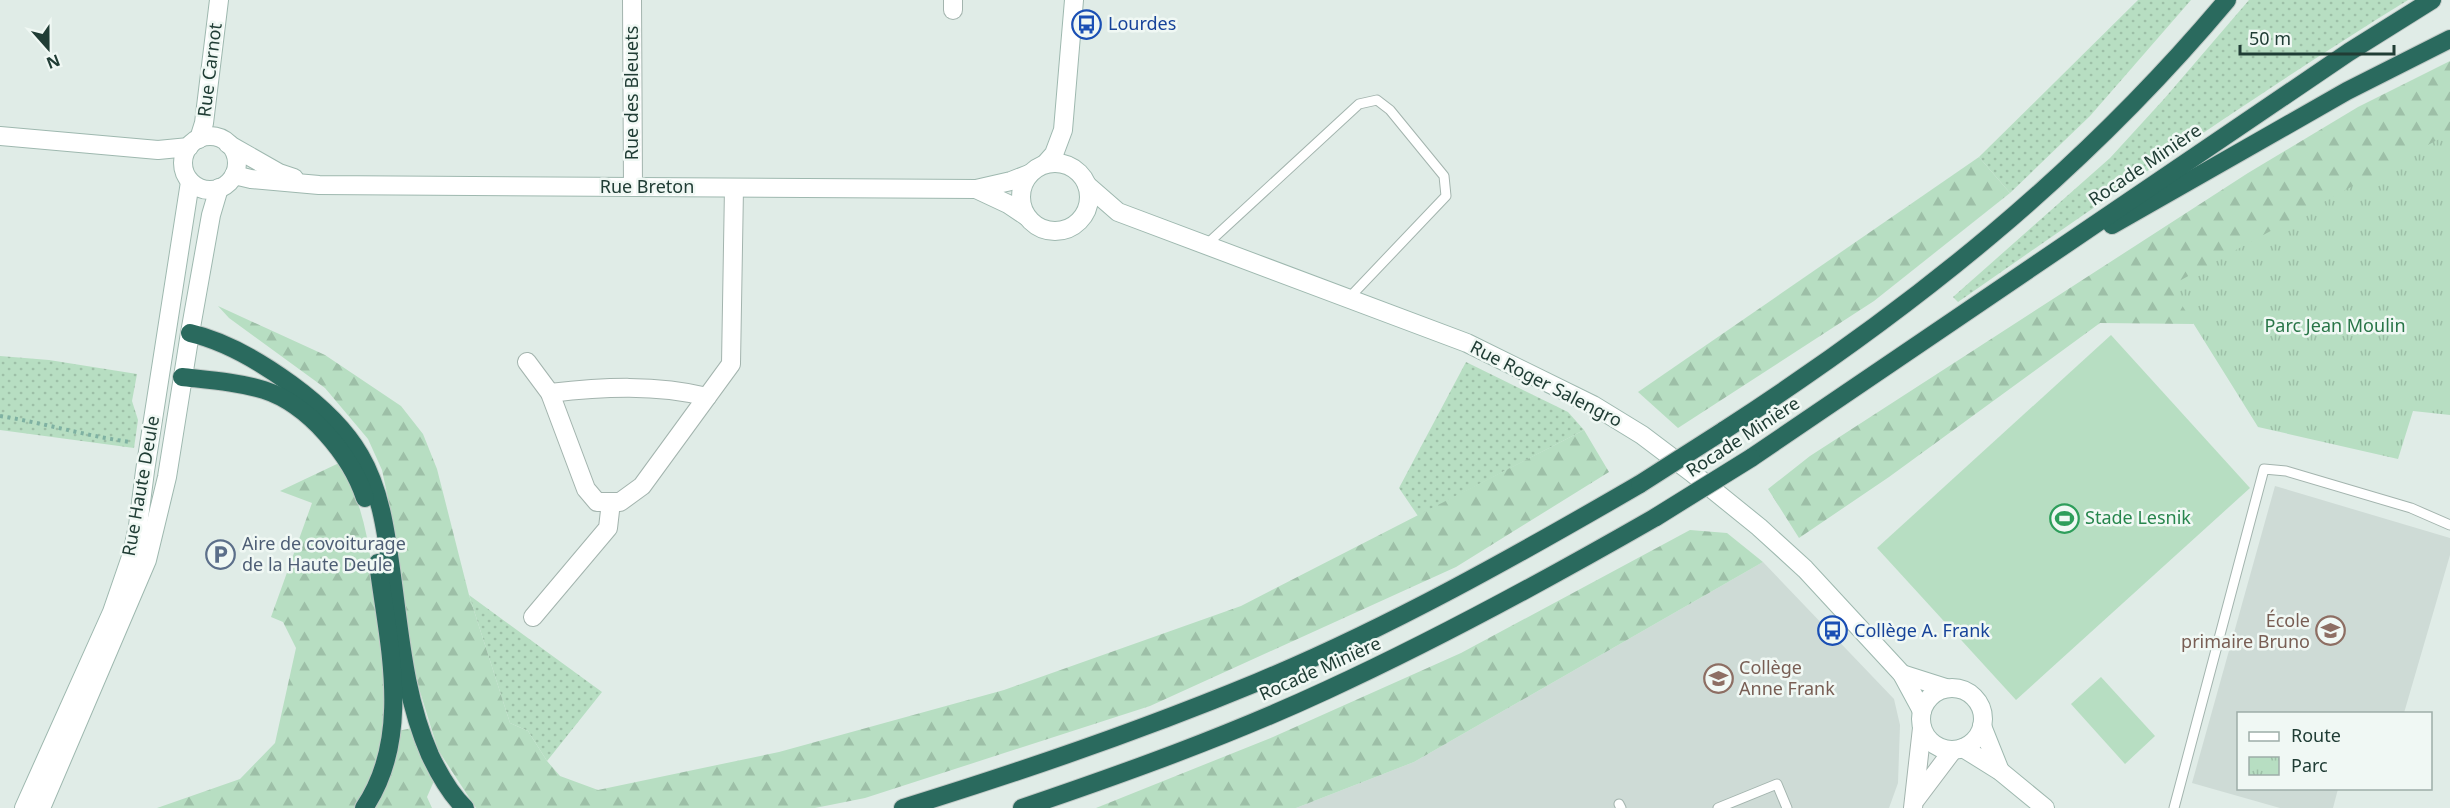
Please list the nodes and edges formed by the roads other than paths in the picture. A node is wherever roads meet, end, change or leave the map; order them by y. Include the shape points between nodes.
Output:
1 (219, 0) edge
2 (632, 0) edge
3 (1074, 0) edge
4 (2227, 0) edge
5 (2432, 0) edge
6 (2450, 39) edge
7 (1063, 130) junction
8 (0, 136) edge
9 (194, 143) junction
10 (227, 143) junction
11 (158, 150) junction
12 (1046, 163) junction
13 (1076, 170) junction
14 (1029, 174) junction
15 (187, 175) junction
16 (234, 175) junction
17 (319, 185) junction
18 (1087, 185) junction
19 (633, 187) junction
20 (219, 188) junction
21 (734, 188) junction
22 (976, 189) junction
23 (1118, 212) junction
24 (1026, 216) junction
25 (1079, 221) junction
26 (1206, 245) junction
27 (2001, 288) junction
28 (1348, 299) junction
29 (179, 331) junction
30 (527, 362) dead end
31 (182, 377) junction
32 (550, 393) junction
33 (707, 397) junction
34 (611, 502) junction
35 (2450, 525) edge
36 (533, 617) dead end
37 (1902, 674) junction
38 (1946, 688) junction
39 (1922, 720) junction
40 (1983, 726) junction
41 (1958, 749) junction
42 (2000, 771) junction
43 (1914, 804) edge
44 (24, 808) edge
45 (41, 808) edge
46 (364, 808) edge
47 (465, 808) edge
48 (903, 808) edge
49 (1022, 808) edge
50 (1718, 808) edge
51 (1786, 808) edge
52 (2045, 808) edge
53 (2174, 808) edge

1 - 9 main road, Rue Carnot via 204,123
2 - 19 main road, Rue des Bleuets
3 - 7 main road
4 - 48 highway, Rocade Minière, bridge via 2142,97 1998,230 1885,321 1805,378 1640,484 1486,571 1259,682 1103,742
5 - 27 highway, Rocade Minière via 2339,58
6 - 27 highway via 2347,92
7 - 12 main road
7 - 13 main road
8 - 11 main road
9 - 10 main road via 214,136
9 - 11 main road
9 - 15 main road via 184,154
10 - 16 main road via 236,159
10 - 17 main road, Rue Breton via 279,173
11 - 15 main road
12 - 13 main road
12 - 14 main road
13 - 18 main road
14 - 22 main road, Rue Breton
14 - 24 main road via 1020,194
15 - 20 main road via 205,189
15 - 29 main road, Rue Haute Deule via 178,256
16 - 17 main road, Rue Breton
16 - 20 main road
17 - 19 main road, Rue Breton
18 - 23 main road, Rue Roger Salengro
18 - 25 main road via 1087,211
19 - 21 main road, Rue Breton
20 - 29 main road, Rue Haute Deule
21 - 22 main road, Rue Breton
21 - 33 main road via 731,363
22 - 24 main road, Rue Breton
23 - 25 main road
23 - 26 main road, Rue Roger Salengro
24 - 25 main road via 1034,225 1051,231 1069,229
26 - 28 main road, Rue Roger Salengro
26 - 28 lane via 1359,104 1377,100 1390,110 1444,176 1446,196
27 - 49 highway, Rocade Minière, bridge via 1751,458 1656,517 1462,625 1324,691 1187,749
28 - 37 main road, Rue Roger Salengro via 1467,343 1593,405 1642,435 1805,569
29 - 31 main road, Rue Haute Deule
29 - 44 main road, Rue Haute Deule via 149,444 132,554 112,612
29 - 47 highway via 220,343 282,378 328,415 361,456 386,533 414,712 436,768
30 - 32 main road
31 - 45 main road, Rue Haute Deule via 167,477 147,560
31 - 46 highway via 265,391 288,402 332,440 360,484 374,537 394,694 385,767
32 - 33 main road via 677,389
32 - 34 main road via 586,489 597,502
33 - 34 main road via 642,486 620,502
34 - 36 main road via 609,528
35 - 53 lane via 2411,508 2286,471 2264,469
37 - 38 main road, Rue Roger Salengro
37 - 39 main road, Rue Roger Salengro
38 - 39 main road via 1927,700
38 - 40 main road via 1957,688 1975,697
39 - 41 main road via 1927,738 1934,744
39 - 43 main road
40 - 41 main road via 1976,740
40 - 42 main road
41 - 42 main road
41 - 43 main road
42 - 52 main road
50 - 51 lane via 1777,784

